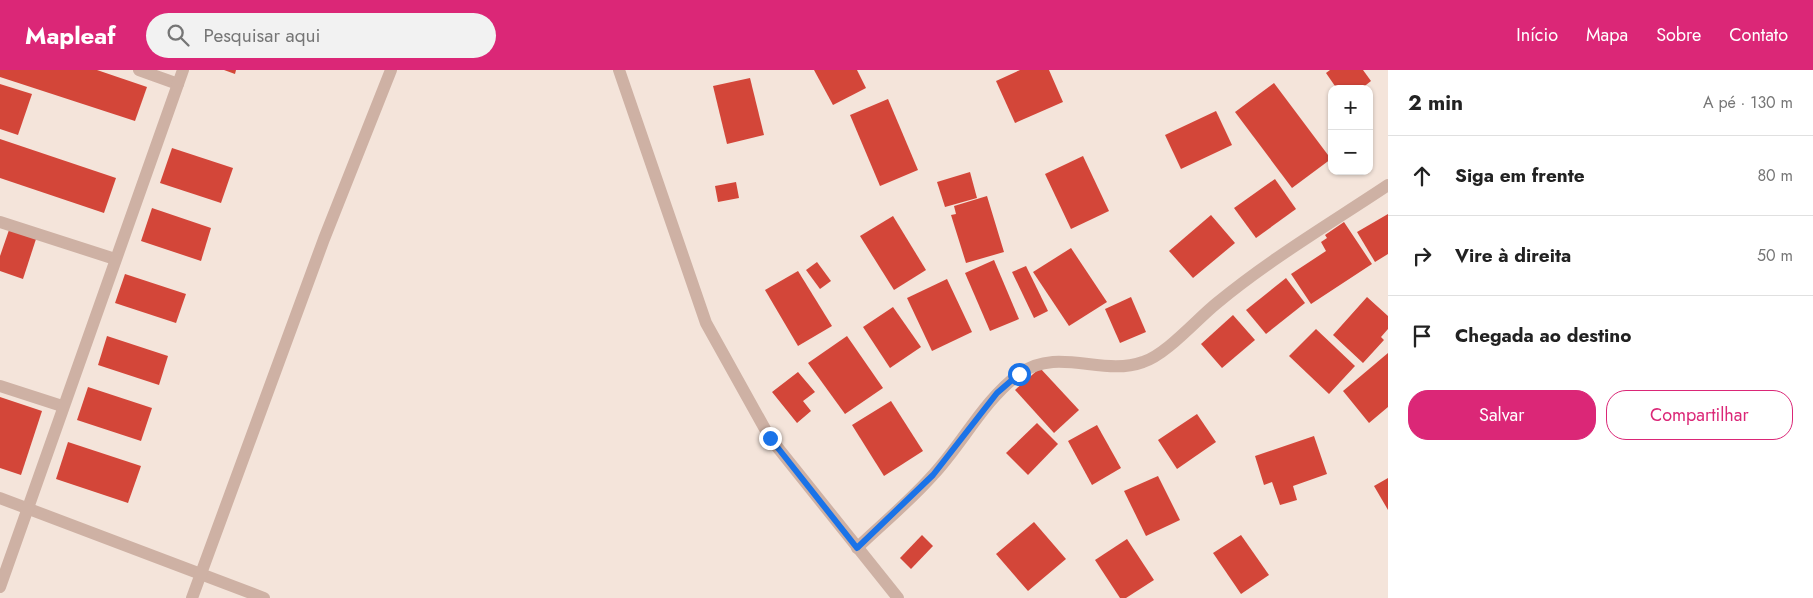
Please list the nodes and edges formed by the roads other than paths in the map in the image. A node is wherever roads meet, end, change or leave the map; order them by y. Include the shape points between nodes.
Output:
1 (140, 70) edge
2 (183, 70) edge
3 (391, 70) edge
4 (618, 70) edge
5 (178, 84) junction
6 (1388, 185) edge
7 (0, 222) edge
8 (115, 259) junction
9 (0, 386) edge
10 (62, 406) junction
11 (0, 498) edge
12 (26, 507) junction
13 (857, 548) junction
14 (201, 575) junction
15 (0, 587) edge
16 (192, 598) edge
17 (264, 598) edge
18 (898, 598) edge

1 - 5 street
2 - 5 street
3 - 14 street via 317,258
4 - 13 street via 706,323 770,438
5 - 8 street
6 - 13 street via 1218,302 1169,346 1145,362 1126,366 1050,361 1036,364 1019,374 997,393 933,475
7 - 8 street
8 - 10 street
9 - 10 street
10 - 12 street
11 - 12 street
12 - 14 street
12 - 15 street
13 - 18 street
14 - 16 street
14 - 17 street

